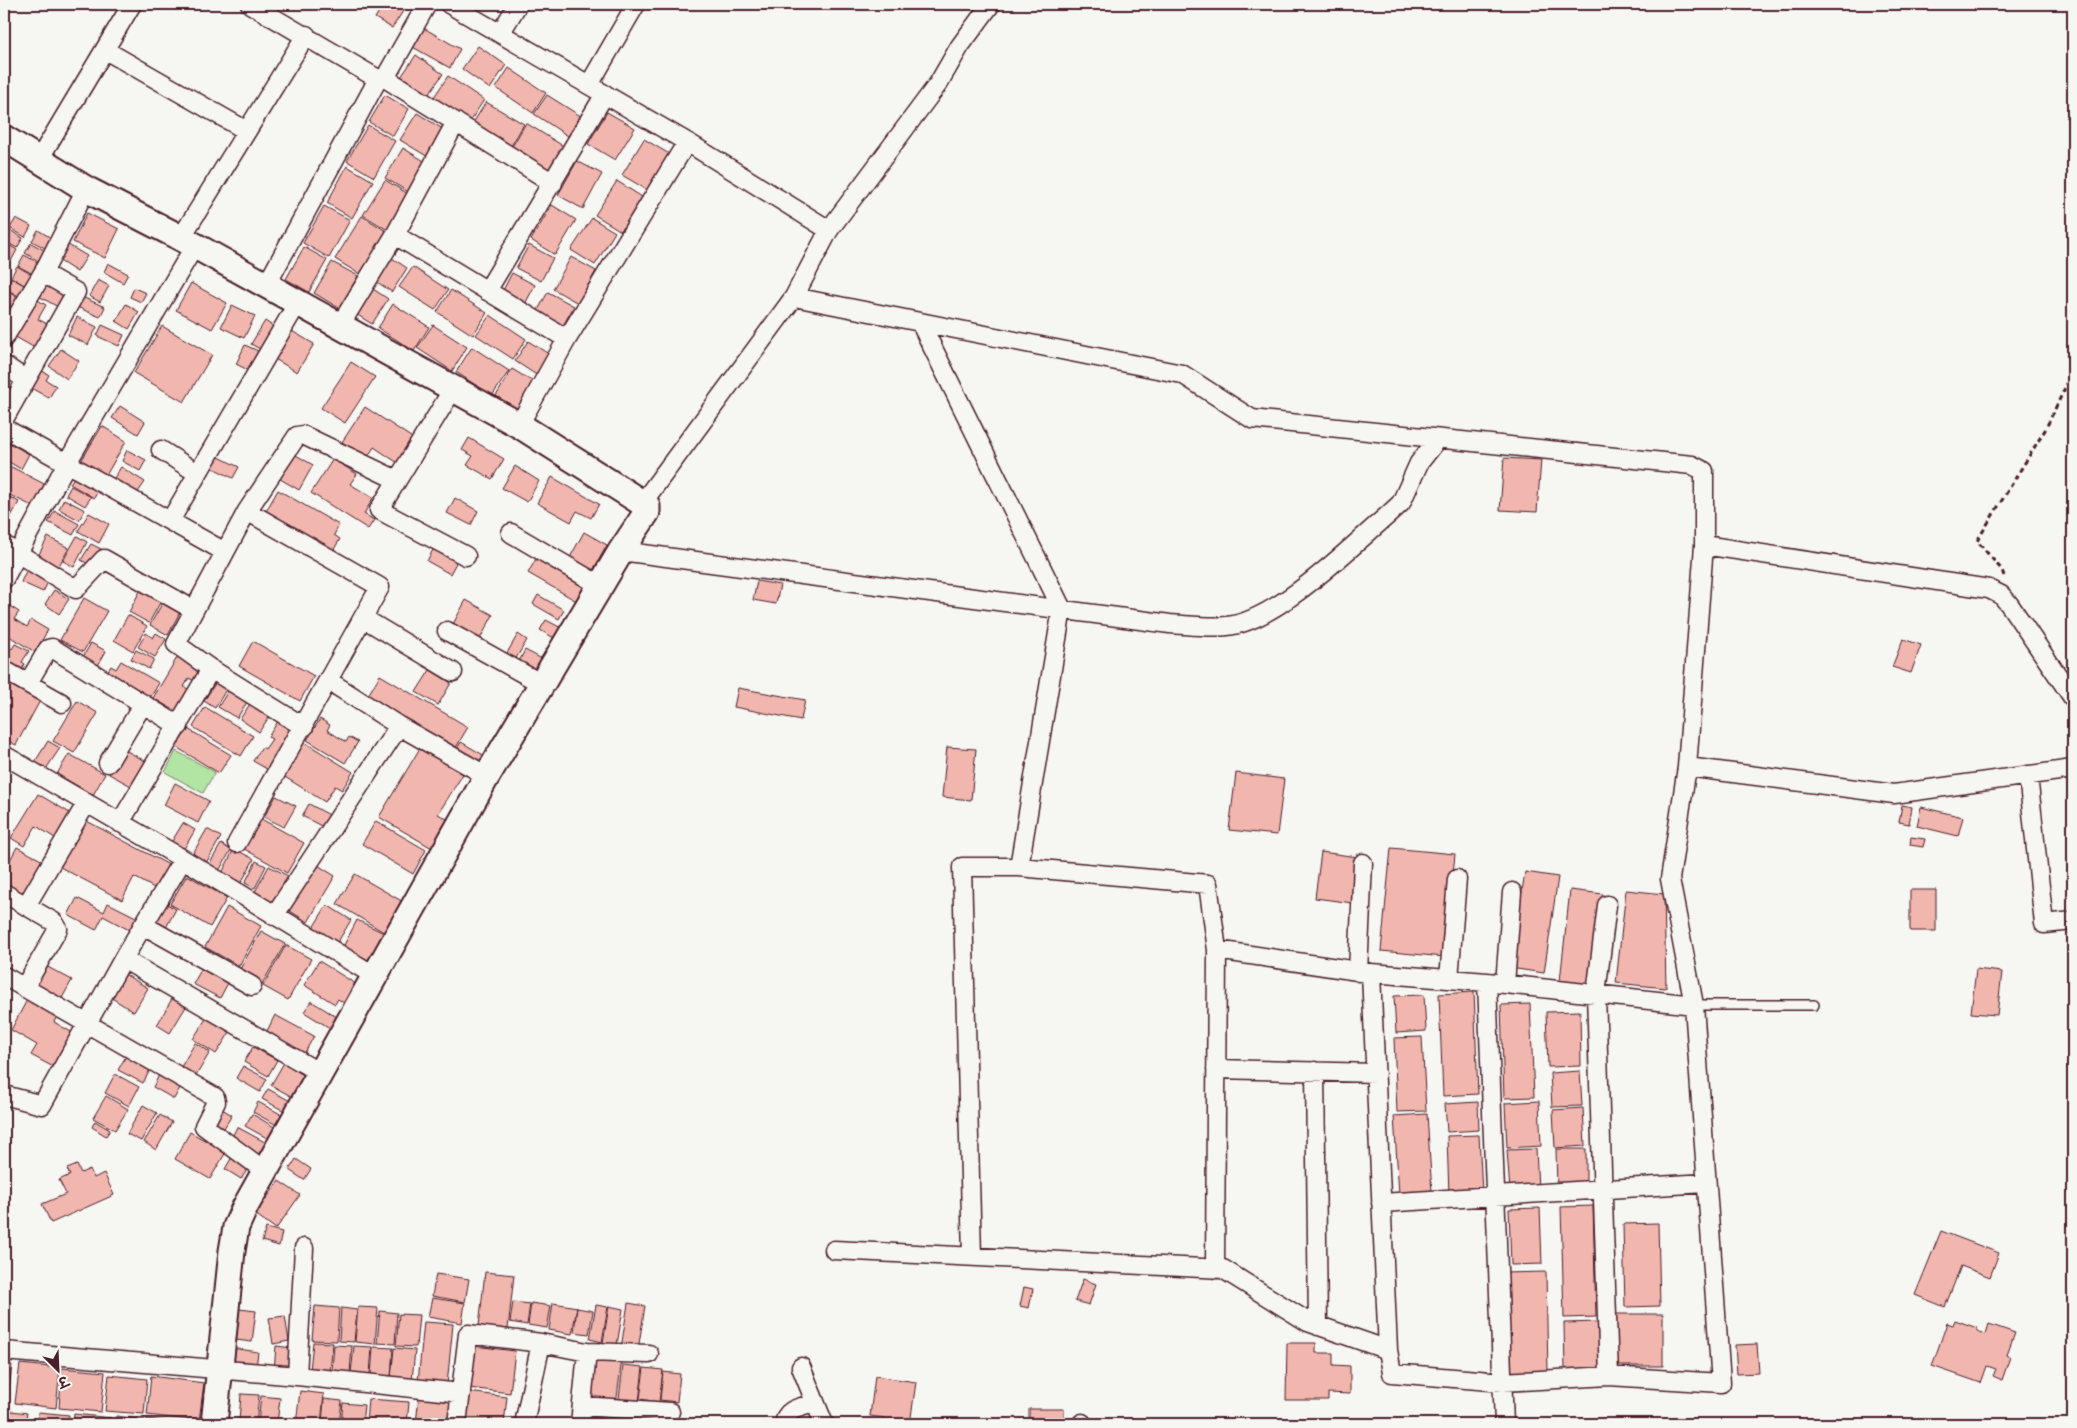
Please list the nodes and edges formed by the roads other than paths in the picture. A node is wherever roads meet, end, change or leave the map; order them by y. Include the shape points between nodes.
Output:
1 (132, 4) edge
2 (250, 4) edge
3 (428, 4) edge
4 (450, 4) edge
5 (518, 4) edge
6 (636, 4) edge
7 (991, 4) edge
8 (501, 32) junction
9 (306, 35) junction
10 (105, 50) junction
11 (381, 78) junction
12 (589, 85) junction
13 (605, 94) junction
14 (456, 122) junction
15 (247, 131) junction
16 (4, 138) edge
17 (687, 142) junction
18 (38, 161) junction
19 (553, 183) junction
20 (86, 189) junction
21 (829, 230) junction
22 (395, 235) junction
23 (188, 243) junction
24 (43, 273) junction
25 (266, 286) junction
26 (487, 291) junction
27 (794, 297) junction
28 (297, 304) junction
29 (921, 324) junction
30 (339, 327) junction
31 (4, 338) edge
32 (567, 339) junction
33 (4, 365) edge
34 (26, 380) junction
35 (453, 389) junction
36 (4, 418) edge
37 (519, 425) junction
38 (4, 428) edge
39 (1438, 439) junction
40 (161, 450) dead end
41 (67, 463) junction
42 (197, 473) junction
43 (397, 480) junction
44 (643, 502) junction
45 (247, 511) junction
46 (170, 521) junction
47 (511, 533) dead end
48 (1704, 545) junction
49 (11, 550) edge
50 (621, 551) junction
51 (225, 552) junction
52 (466, 556) dead end
53 (4, 579) edge
54 (601, 586) junction
55 (1062, 609) junction
56 (194, 610) junction
57 (363, 618) junction
58 (447, 631) dead end
59 (4, 670) edge
60 (211, 670) junction
61 (453, 672) dead end
62 (329, 681) junction
63 (28, 683) junction
64 (542, 684) junction
65 (2073, 698) edge
66 (62, 703) dead end
67 (143, 704) junction
68 (179, 726) junction
69 (398, 726) junction
70 (304, 727) junction
71 (4, 755) edge
72 (108, 763) dead end
73 (1687, 767) junction
74 (2073, 769) edge
75 (2028, 775) junction
76 (487, 776) junction
77 (86, 804) junction
78 (120, 823) junction
79 (237, 843) dead end
80 (183, 858) junction
81 (1362, 863) dead end
82 (1019, 868) junction
83 (1457, 879) dead end
84 (1512, 892) dead end
85 (4, 894) edge
86 (26, 906) junction
87 (1607, 906) dead end
88 (274, 916) junction
89 (2073, 921) edge
90 (143, 925) junction
91 (1217, 950) junction
92 (123, 959) junction
93 (1364, 972) junction
94 (4, 976) edge
95 (375, 976) junction
96 (1448, 979) junction
97 (1487, 982) junction
98 (1505, 984) junction
99 (252, 986) dead end
100 (24, 988) junction
101 (1596, 994) junction
102 (1694, 1005) junction
103 (1814, 1005) dead end
104 (89, 1023) junction
105 (1216, 1069) junction
106 (1315, 1071) junction
107 (320, 1073) junction
108 (1376, 1073) junction
109 (4, 1096) edge
110 (265, 1171) junction
111 (1706, 1183) junction
112 (1602, 1189) junction
113 (1495, 1196) junction
114 (1381, 1203) junction
115 (304, 1248) dead end
116 (834, 1250) dead end
117 (972, 1256) junction
118 (1215, 1269) junction
119 (1318, 1326) junction
120 (540, 1343) junction
121 (1388, 1350) junction
122 (4, 1351) edge
123 (587, 1352) junction
124 (649, 1354) dead end
125 (801, 1367) dead end
126 (218, 1371) junction
127 (298, 1376) junction
128 (1609, 1376) junction
129 (1502, 1382) junction
130 (461, 1393) junction
131 (815, 1403) junction
132 (582, 1406) junction
133 (670, 1412) dead end
134 (214, 1424) edge
135 (457, 1424) edge
136 (524, 1424) edge
137 (580, 1424) edge
138 (785, 1424) edge
139 (824, 1424) edge
140 (1504, 1424) edge

1 - 10 street
2 - 9 street
3 - 11 street
4 - 8 street
5 - 8 street
6 - 12 street
7 - 21 street via 933,90
8 - 12 street
9 - 11 street
9 - 15 street
10 - 15 street
10 - 18 street
11 - 14 street
11 - 25 street
12 - 13 street
13 - 17 street
13 - 19 street
14 - 19 street
14 - 22 street
15 - 23 street
16 - 18 street
17 - 21 street
17 - 32 street
18 - 20 street
19 - 26 street
20 - 23 street
20 - 24 street
21 - 27 street
22 - 26 street
22 - 30 street
23 - 25 street
23 - 41 street
24 - 31 street
24 - 34 street via 76,292
25 - 28 street
26 - 32 street
27 - 29 street
27 - 44 street
28 - 30 street
28 - 42 street
29 - 39 street via 1182,374 1252,419
29 - 55 street
30 - 35 street
32 - 37 street
33 - 34 street
34 - 36 street
35 - 37 street
35 - 43 street
37 - 44 street
38 - 41 street
39 - 48 street via 1699,467 1705,477
39 - 55 street via 1419,463 1401,503 1280,606 1259,617 1228,626 1170,624
40 - 42 street
41 - 46 street
41 - 49 street
42 - 46 street
43 - 45 street via 300,435
43 - 52 street via 379,510
44 - 50 street via 647,512
45 - 51 street
45 - 57 street via 380,587
46 - 51 street
47 - 54 street
48 - 65 street via 1989,589 2001,595
48 - 73 street
49 - 53 street
49 - 56 street via 76,589 104,559
50 - 54 street
50 - 55 street
51 - 56 street
54 - 64 street
55 - 82 street
56 - 60 street via 176,644
57 - 61 street
57 - 62 street
58 - 64 street
59 - 63 street
60 - 68 street
60 - 70 street
62 - 69 street
62 - 70 street
63 - 66 street
63 - 67 street via 48,649 52,648
64 - 76 street
67 - 68 street
67 - 72 street
68 - 78 street
69 - 76 street
69 - 88 street
70 - 79 street
71 - 77 street
73 - 75 street via 1894,794
73 - 102 street via 1670,878
74 - 75 street
75 - 89 street via 2044,924
76 - 95 street
77 - 78 street
77 - 86 street
78 - 80 street
80 - 88 street
80 - 90 street
81 - 93 street
82 - 91 street via 1208,884
82 - 117 street via 962,867
83 - 96 street
84 - 98 street
85 - 86 street
86 - 100 street via 54,922 58,929
87 - 101 street
88 - 95 street
90 - 92 street
90 - 99 street
91 - 93 street
91 - 105 street
92 - 104 street
92 - 107 street
93 - 96 street
93 - 108 street
94 - 100 street
95 - 107 street
96 - 97 street
97 - 98 street
97 - 113 street
98 - 101 street
100 - 104 street
101 - 102 street
101 - 112 street
102 - 103 lane
102 - 111 street
104 - 109 street via 42,1106
104 - 110 street via 215,1097 216,1102 204,1126
105 - 106 street
105 - 118 street
106 - 108 street
106 - 119 street
107 - 110 street
108 - 114 street
110 - 126 street via 236,1227
111 - 112 street
111 - 128 street via 1721,1383
112 - 113 street
112 - 128 street
113 - 114 street
113 - 129 street
114 - 121 street
115 - 127 street
116 - 117 street
117 - 118 street
118 - 119 street via 1223,1270
119 - 121 street
120 - 123 street
120 - 130 street via 468,1334
120 - 136 street
121 - 129 street via 1390,1368 1395,1374
122 - 126 street
123 - 124 street
123 - 132 street
125 - 131 street
126 - 127 street
126 - 134 street
127 - 130 street
128 - 129 street
129 - 140 street
130 - 135 street
131 - 138 street via 790,1411
131 - 139 street
132 - 133 street
132 - 137 street

